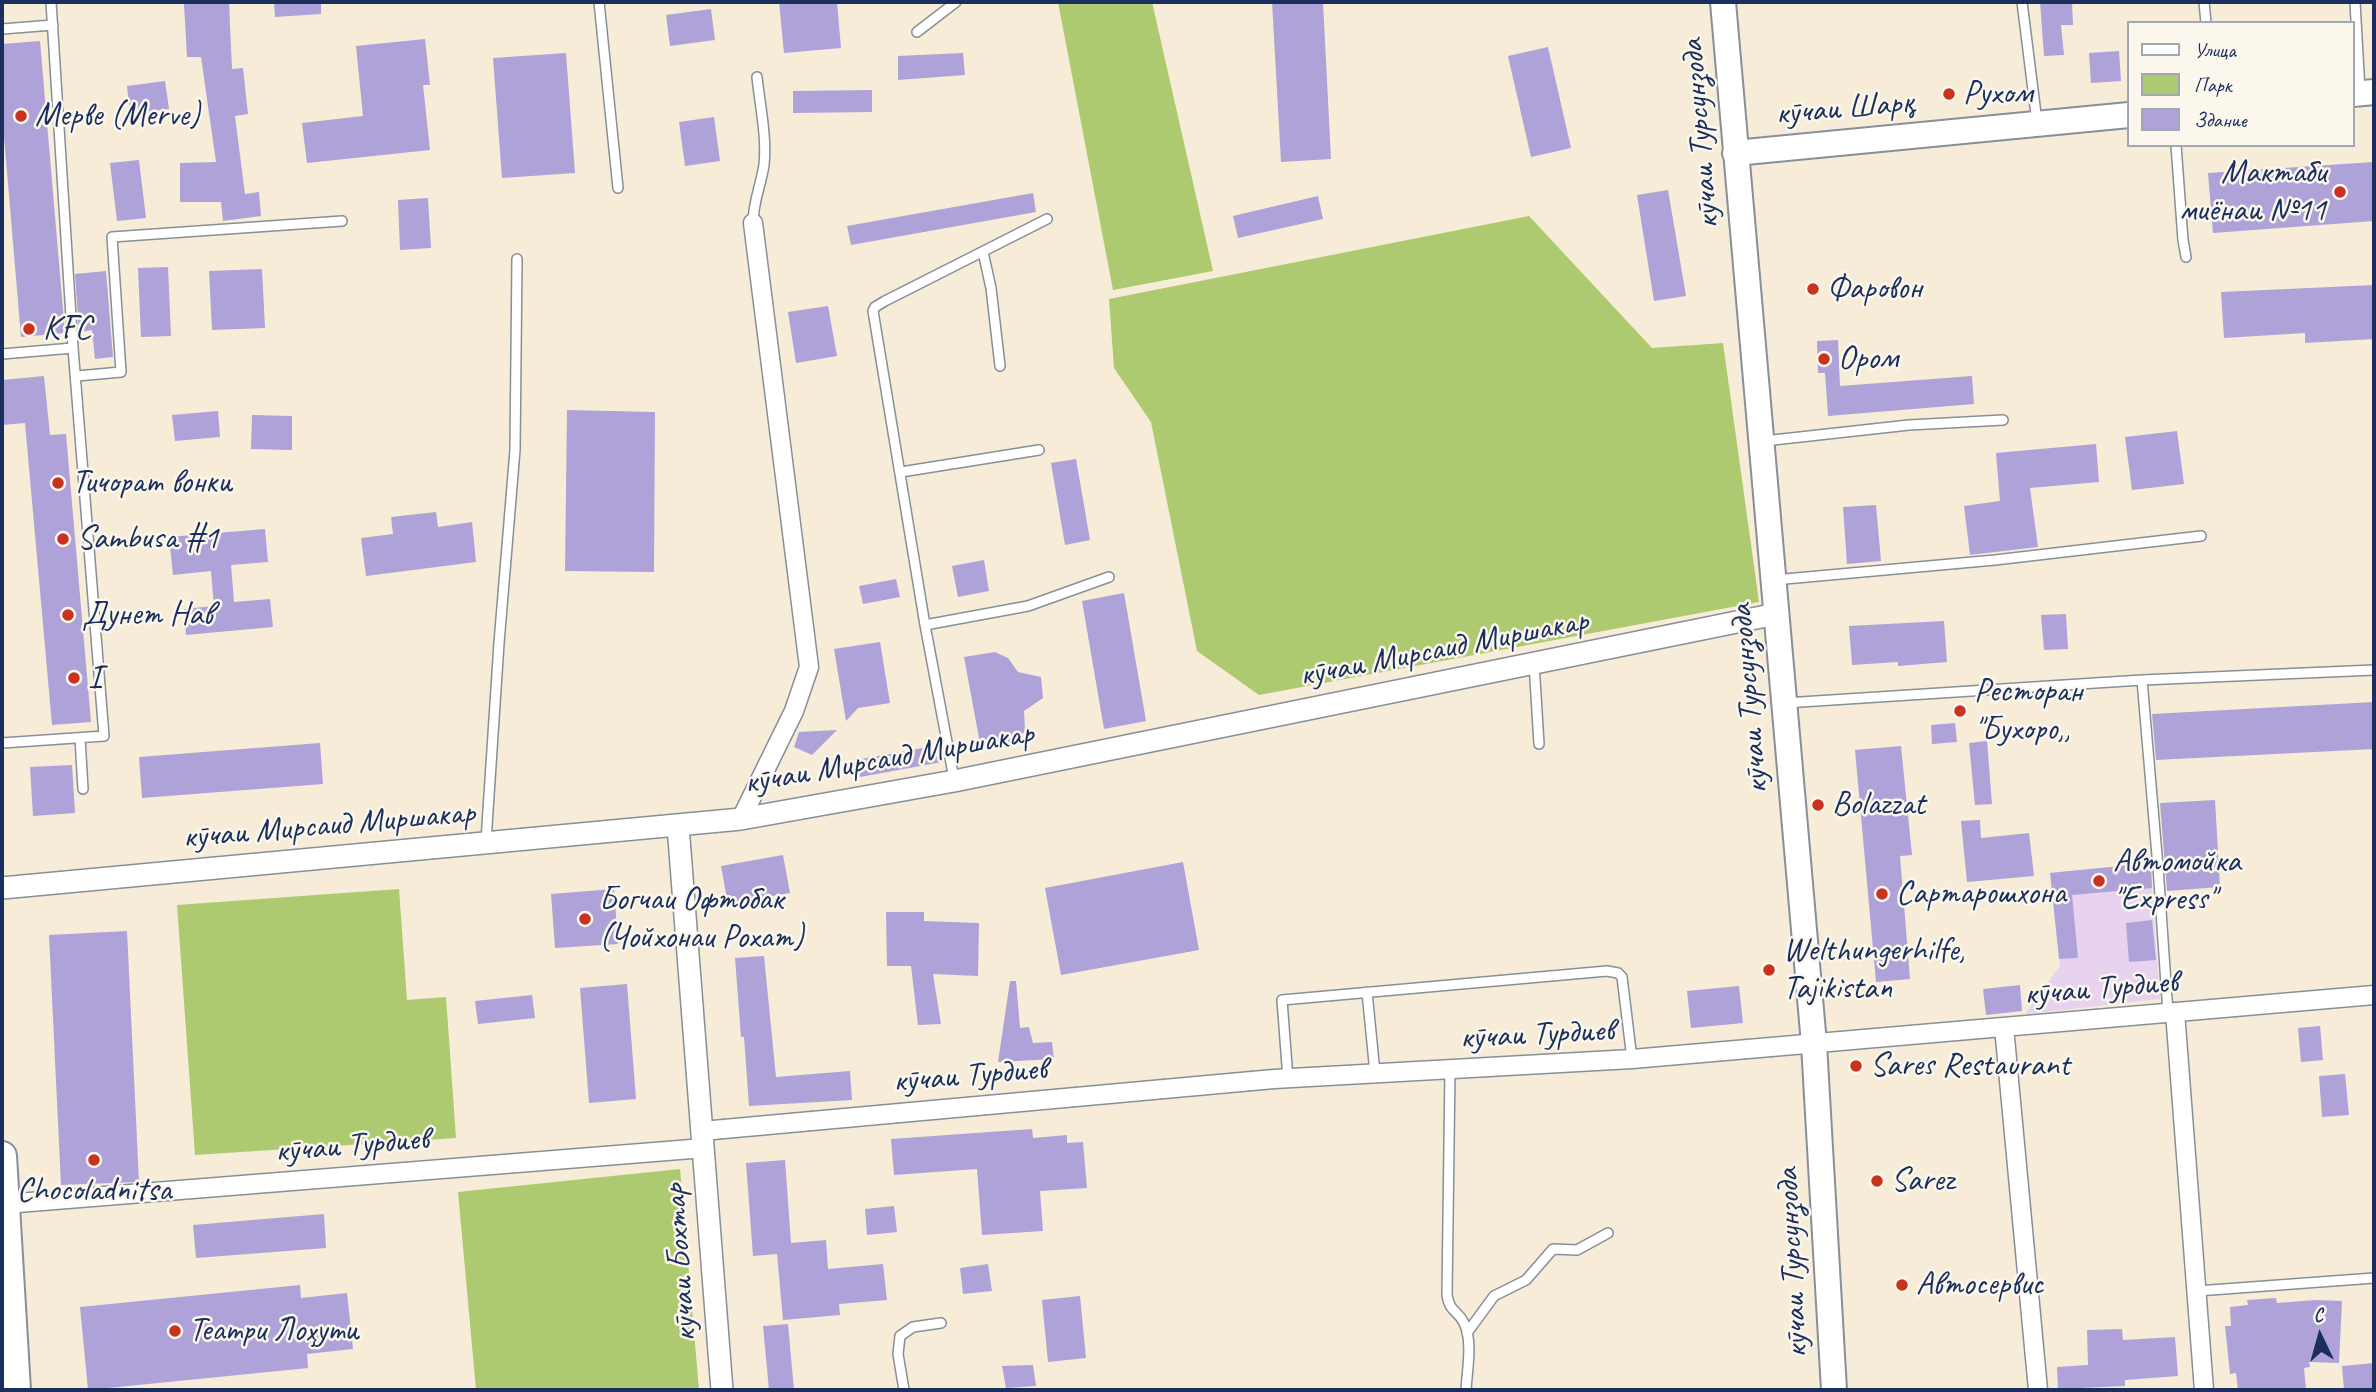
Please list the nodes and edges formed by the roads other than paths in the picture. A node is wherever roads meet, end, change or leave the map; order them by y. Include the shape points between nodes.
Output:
1 (51, 2) edge
2 (599, 2) edge
3 (956, 2) edge
4 (1723, 2) edge
5 (2022, 2) edge
6 (2204, 2) edge
7 (2355, 2) edge
8 (2206, 21) edge
9 (52, 25) junction
10 (2, 29) edge
11 (917, 32) dead end
12 (757, 78) dead end
13 (2362, 93) edge
14 (2128, 115) edge
15 (2037, 124) junction
16 (2176, 147) edge
17 (1735, 153) junction
18 (618, 188) dead end
19 (1047, 219) dead end
20 (342, 221) dead end
21 (753, 223) joint
22 (983, 252) junction
23 (2186, 257) dead end
24 (517, 259) dead end
25 (73, 348) junction
26 (2, 354) edge
27 (1000, 366) dead end
28 (77, 376) junction
29 (2003, 420) dead end
30 (1762, 441) junction
31 (1039, 450) dead end
32 (901, 472) junction
33 (2201, 536) dead end
34 (1109, 577) dead end
35 (1773, 580) junction
36 (1776, 614) junction
37 (925, 625) junction
38 (1534, 663) junction
39 (2374, 670) edge
40 (2142, 680) junction
41 (1783, 703) junction
42 (80, 738) junction
43 (2, 743) edge
44 (1539, 744) dead end
45 (954, 781) junction
46 (83, 789) dead end
47 (741, 819) junction
48 (678, 826) junction
49 (486, 843) junction
50 (2, 888) edge
51 (1367, 992) junction
52 (2374, 995) edge
53 (2171, 1012) junction
54 (2004, 1027) junction
55 (1814, 1044) junction
56 (1632, 1059) junction
57 (1450, 1069) junction
58 (1375, 1073) junction
59 (1288, 1079) junction
60 (703, 1140) junction
61 (2, 1156) edge
62 (5, 1204) junction
63 (1608, 1233) dead end
64 (2374, 1278) edge
65 (2197, 1291) junction
66 (941, 1323) dead end
67 (1467, 1334) junction
68 (16, 1390) edge
69 (722, 1390) edge
70 (904, 1390) edge
71 (1466, 1390) edge
72 (1834, 1390) edge
73 (2038, 1390) edge
74 (2204, 1390) edge

1 - 9 lane
2 - 18 lane
3 - 11 lane
4 - 17 main road, кӯчаи Турсунзода
5 - 15 lane
6 - 8 lane
7 - 13 lane
9 - 10 lane
9 - 25 lane
12 - 21 lane via 765,151
14 - 15 main road, кӯчаи Шарқ
15 - 17 main road, кӯчаи Шарқ
16 - 23 lane
17 - 30 main road, кӯчаи Турсунзода
19 - 22 lane
20 - 28 lane via 112,237 121,372
21 - 47 street via 808,667 794,710
22 - 27 lane
22 - 32 lane via 873,311
24 - 49 lane via 515,450
25 - 26 lane
25 - 28 lane
28 - 42 lane via 104,736
29 - 30 lane
30 - 35 main road, кӯчаи Турсунзода
31 - 32 lane
32 - 37 lane
33 - 35 lane
34 - 37 lane via 1028,606
35 - 36 main road, кӯчаи Турсунзода
36 - 38 street, кӯчаи Мирсаид Миршакар
36 - 41 main road, кӯчаи Турсунзода
37 - 45 lane
38 - 44 lane
38 - 45 street, кӯчаи Мирсаид Миршакар
39 - 40 lane
40 - 41 lane
40 - 53 lane
41 - 55 main road, кӯчаи Турсунзода
42 - 43 lane
42 - 46 lane
45 - 47 street, кӯчаи Мирсаид Миршакар
47 - 48 street, кӯчаи Мирсаид Миршакар
48 - 49 street, кӯчаи Мирсаид Миршакар
48 - 60 street, кӯчаи Бохтар
49 - 50 street, кӯчаи Мирсаид Миршакар
51 - 56 lane via 1618,973 1624,984
51 - 58 lane
51 - 59 lane via 1282,1000
52 - 53 street, кӯчаи Турдиев
53 - 54 street, кӯчаи Турдиев
53 - 65 street
54 - 55 street, кӯчаи Турдиев
54 - 73 street
55 - 56 street, кӯчаи Турдиев
55 - 72 main road, кӯчаи Турсунзода
56 - 57 street, кӯчаи Турдиев
57 - 58 street, кӯчаи Турдиев
57 - 67 lane via 1447,1295
58 - 59 street, кӯчаи Турдиев
59 - 60 street, кӯчаи Турдиев
60 - 62 street, кӯчаи Турдиев
60 - 69 street, кӯчаи Бохтар
61 - 62 highway
62 - 68 highway
63 - 67 lane via 1577,1250 1553,1249 1526,1280 1494,1296
64 - 65 lane
65 - 74 street
66 - 70 lane via 913,1326 900,1336
67 - 71 lane

